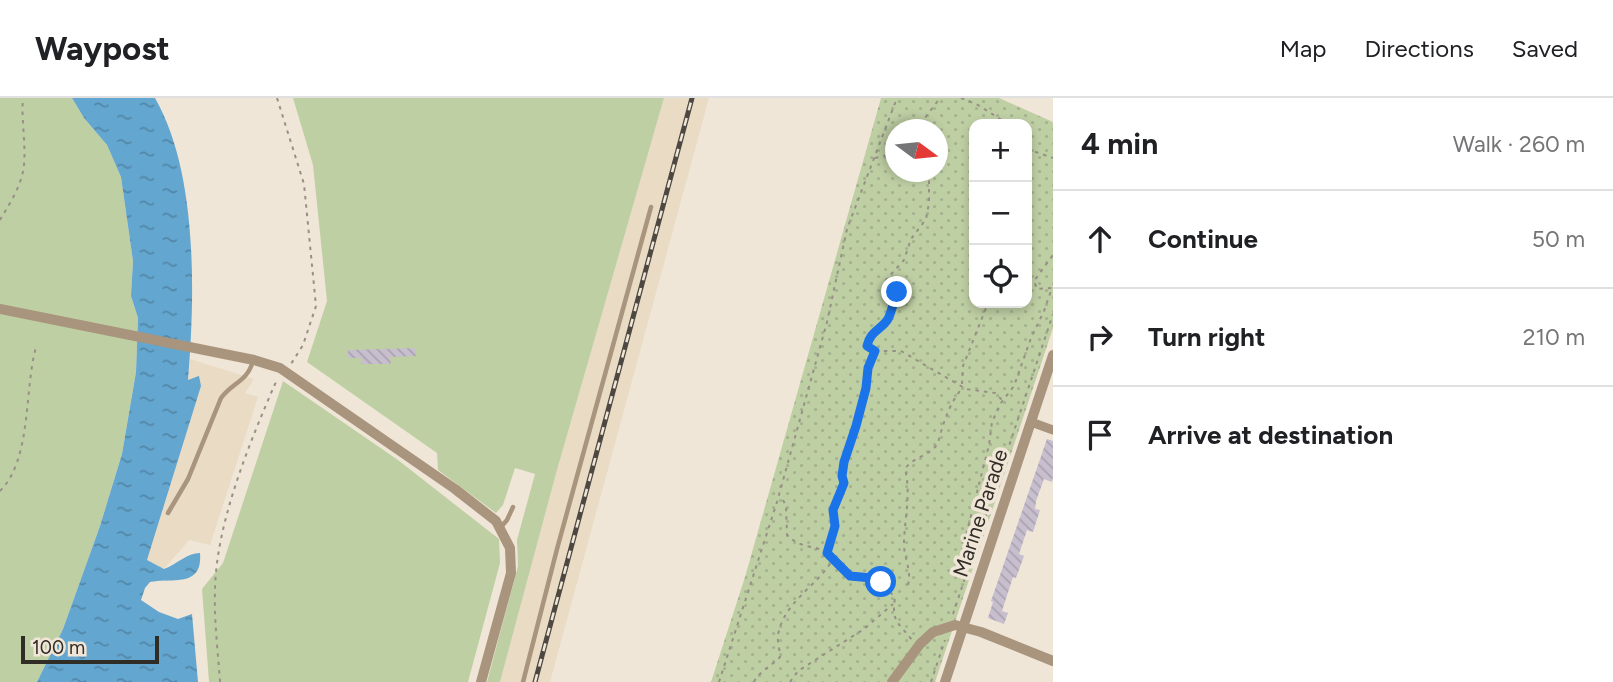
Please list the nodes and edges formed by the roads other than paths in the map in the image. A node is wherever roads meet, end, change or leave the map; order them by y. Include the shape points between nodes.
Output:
1 (651, 207) dead end
2 (0, 309) edge
3 (1053, 355) edge
4 (254, 360) junction
5 (1031, 422) junction
6 (1053, 430) edge
7 (513, 507) dead end
8 (168, 513) dead end
9 (500, 527) junction
10 (963, 626) junction
11 (1053, 661) edge
12 (481, 682) edge
13 (523, 682) edge
14 (892, 682) edge
15 (945, 682) edge

1 - 13 lane
2 - 4 street
3 - 5 street, Marine Parade
4 - 8 lane via 250,373 221,398 188,479
4 - 9 street via 287,372 455,489
5 - 6 street
5 - 10 street, Marine Parade
7 - 9 lane
9 - 12 street via 510,548 510,573
10 - 11 street
10 - 14 street via 933,632
10 - 15 street, Marine Parade

